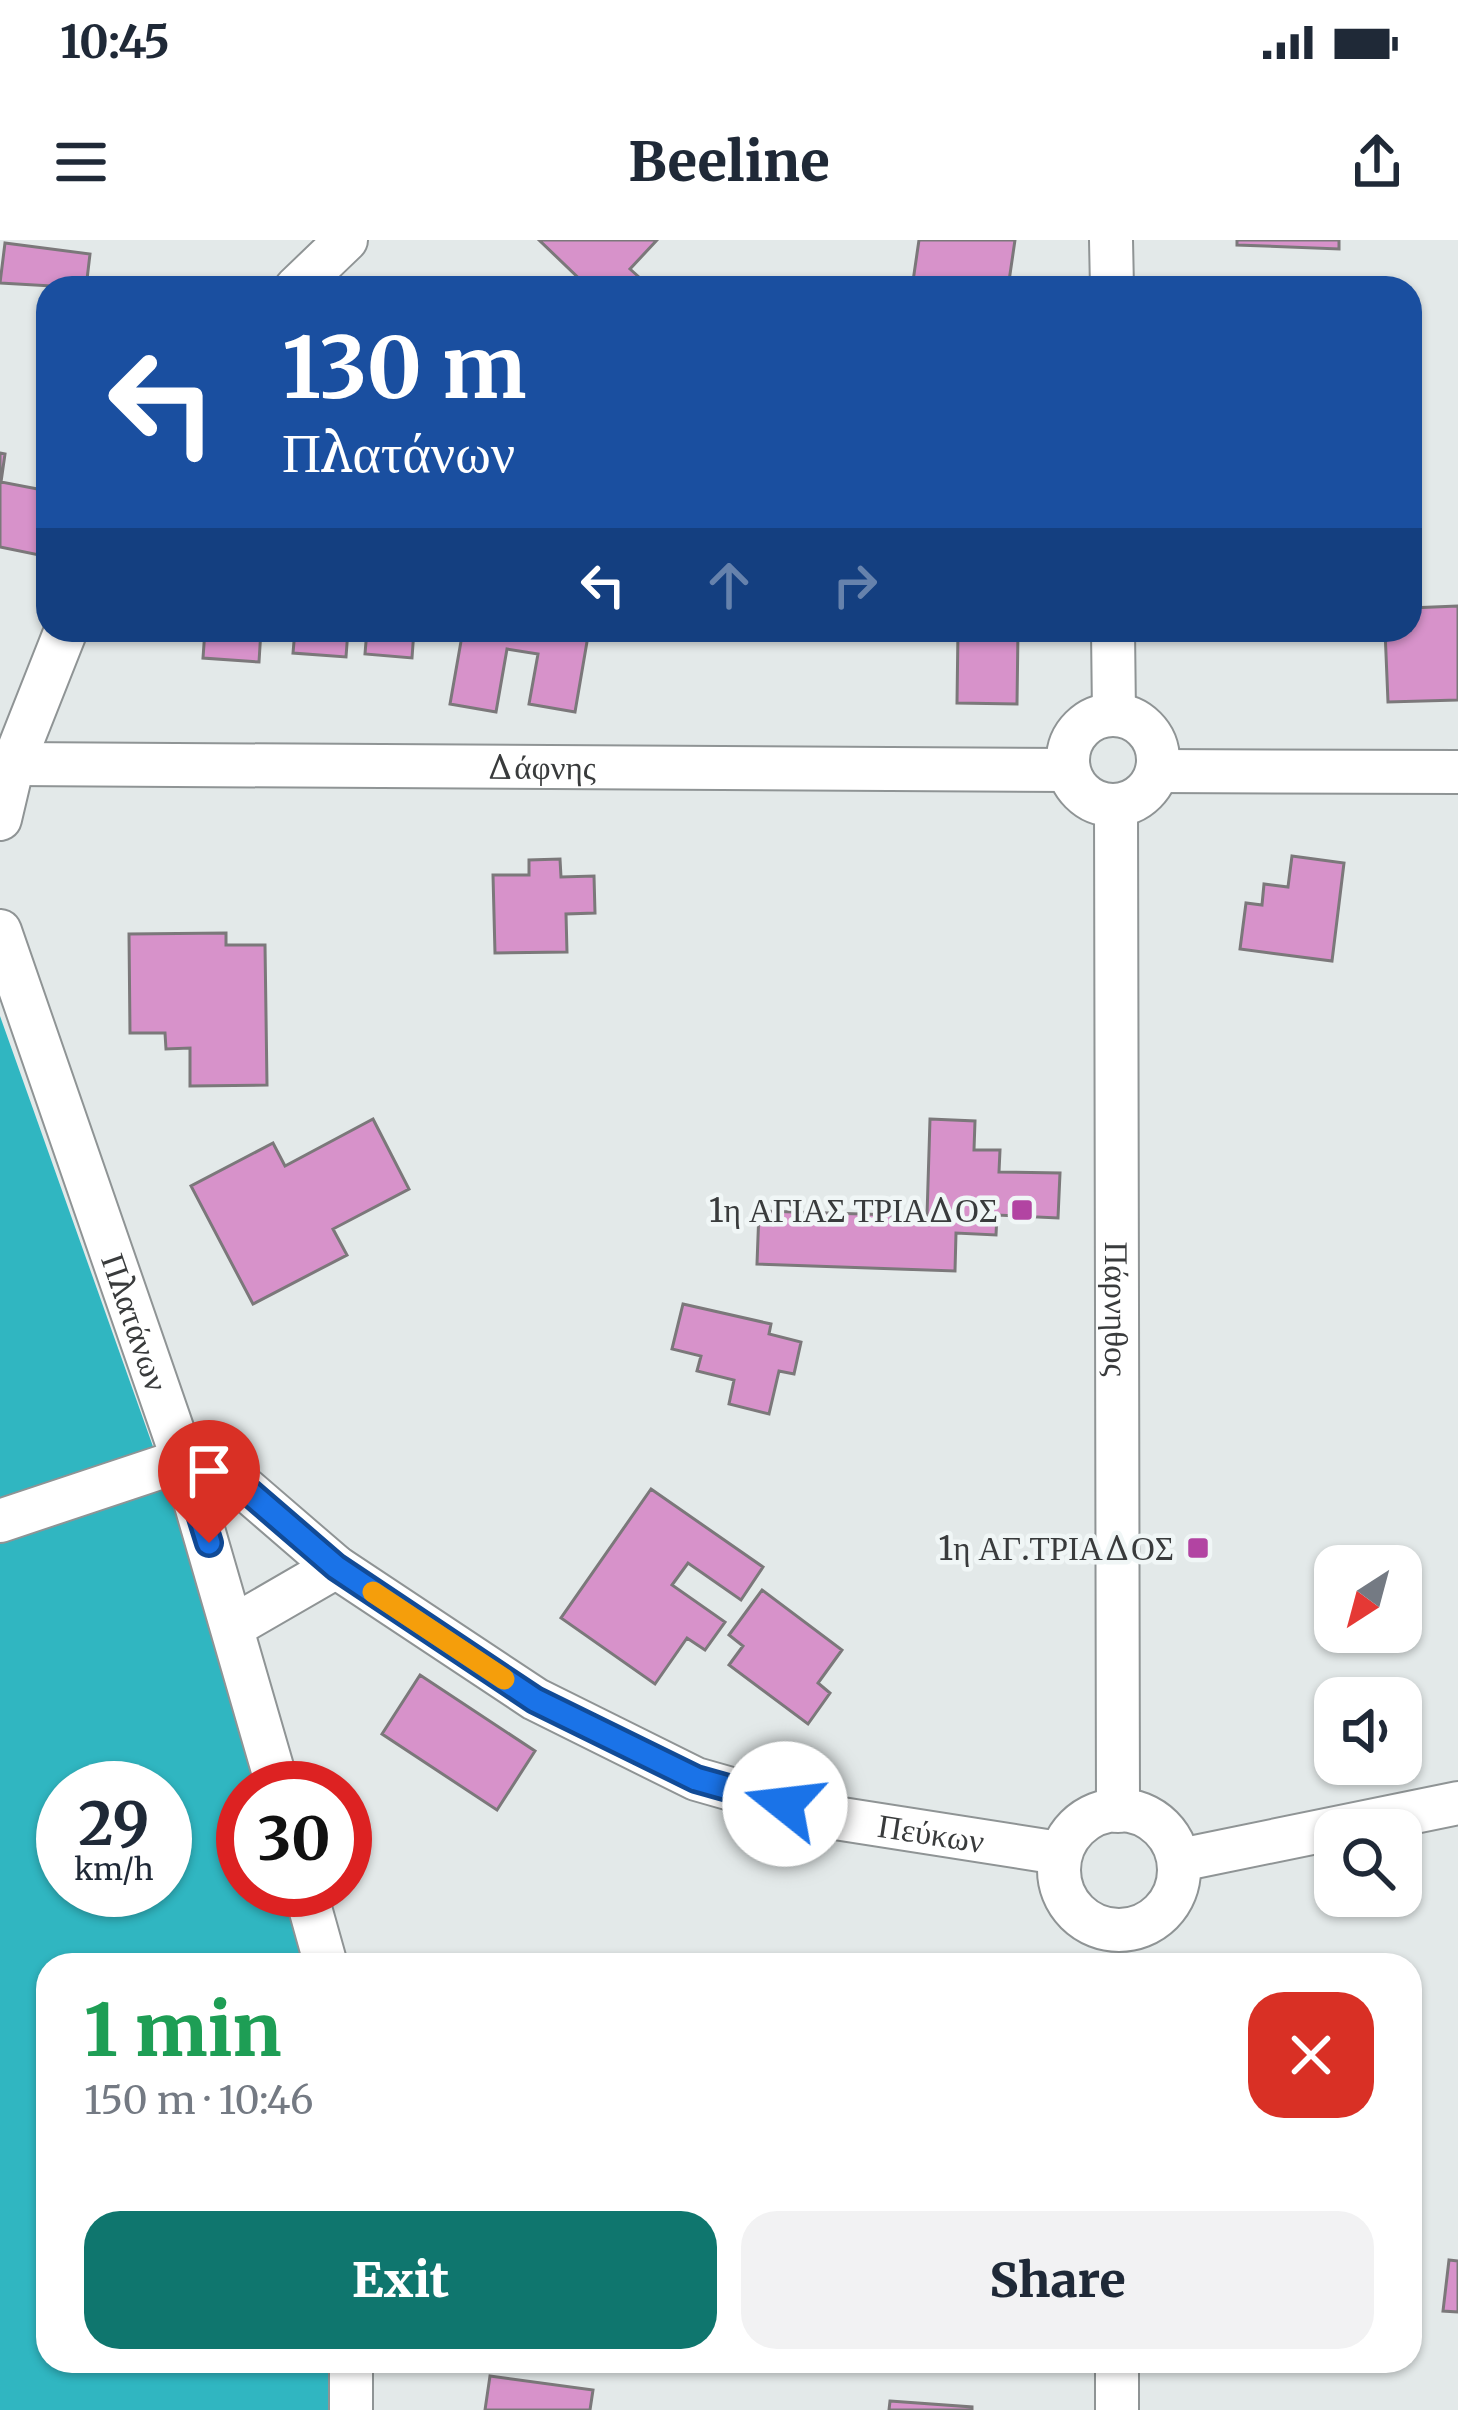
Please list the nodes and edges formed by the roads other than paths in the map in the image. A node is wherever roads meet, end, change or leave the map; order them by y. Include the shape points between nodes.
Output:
1 (346, 240) edge
2 (1112, 240) edge
3 (308, 276) edge
4 (1112, 276) edge
5 (61, 642) edge
6 (1114, 642) edge
7 (1114, 715) junction
8 (13, 764) junction
9 (1068, 770) junction
10 (1157, 771) junction
11 (1458, 772) edge
12 (1116, 805) junction
13 (0, 819) edge
14 (0, 931) edge
15 (183, 1460) junction
16 (0, 1521) edge
17 (336, 1567) junction
18 (234, 1626) junction
19 (271, 1761) edge
20 (1458, 1803) edge
21 (1118, 1811) junction
22 (1059, 1853) junction
23 (1180, 1860) junction
24 (313, 1917) edge
25 (1118, 1948) edge
26 (323, 1953) edge
27 (351, 2373) edge
28 (1117, 2373) edge
29 (351, 2410) edge
30 (1117, 2410) edge

1 - 3 street
2 - 4 street
5 - 8 street
6 - 7 street
7 - 9 street via 1083,726
7 - 10 street via 1147,731
8 - 9 street, Δάφνης
8 - 13 street
9 - 12 street via 1089,799
10 - 11 street
10 - 12 street via 1142,794
12 - 21 street, Πάρνηθος
14 - 15 street, Πλατάνων
15 - 16 street
15 - 17 street, Πεύκων via 220,1467
15 - 18 street, Πλατάνων
17 - 18 street
17 - 22 street, Πεύκων via 535,1700 696,1779 829,1817
18 - 19 street, Πλατάνων
20 - 23 street
21 - 22 street via 1082,1821
21 - 23 street via 1161,1826
22 - 25 street via 1058,1881 1070,1907
23 - 25 street via 1177,1892 1163,1912
24 - 26 street
27 - 29 street
28 - 30 street

